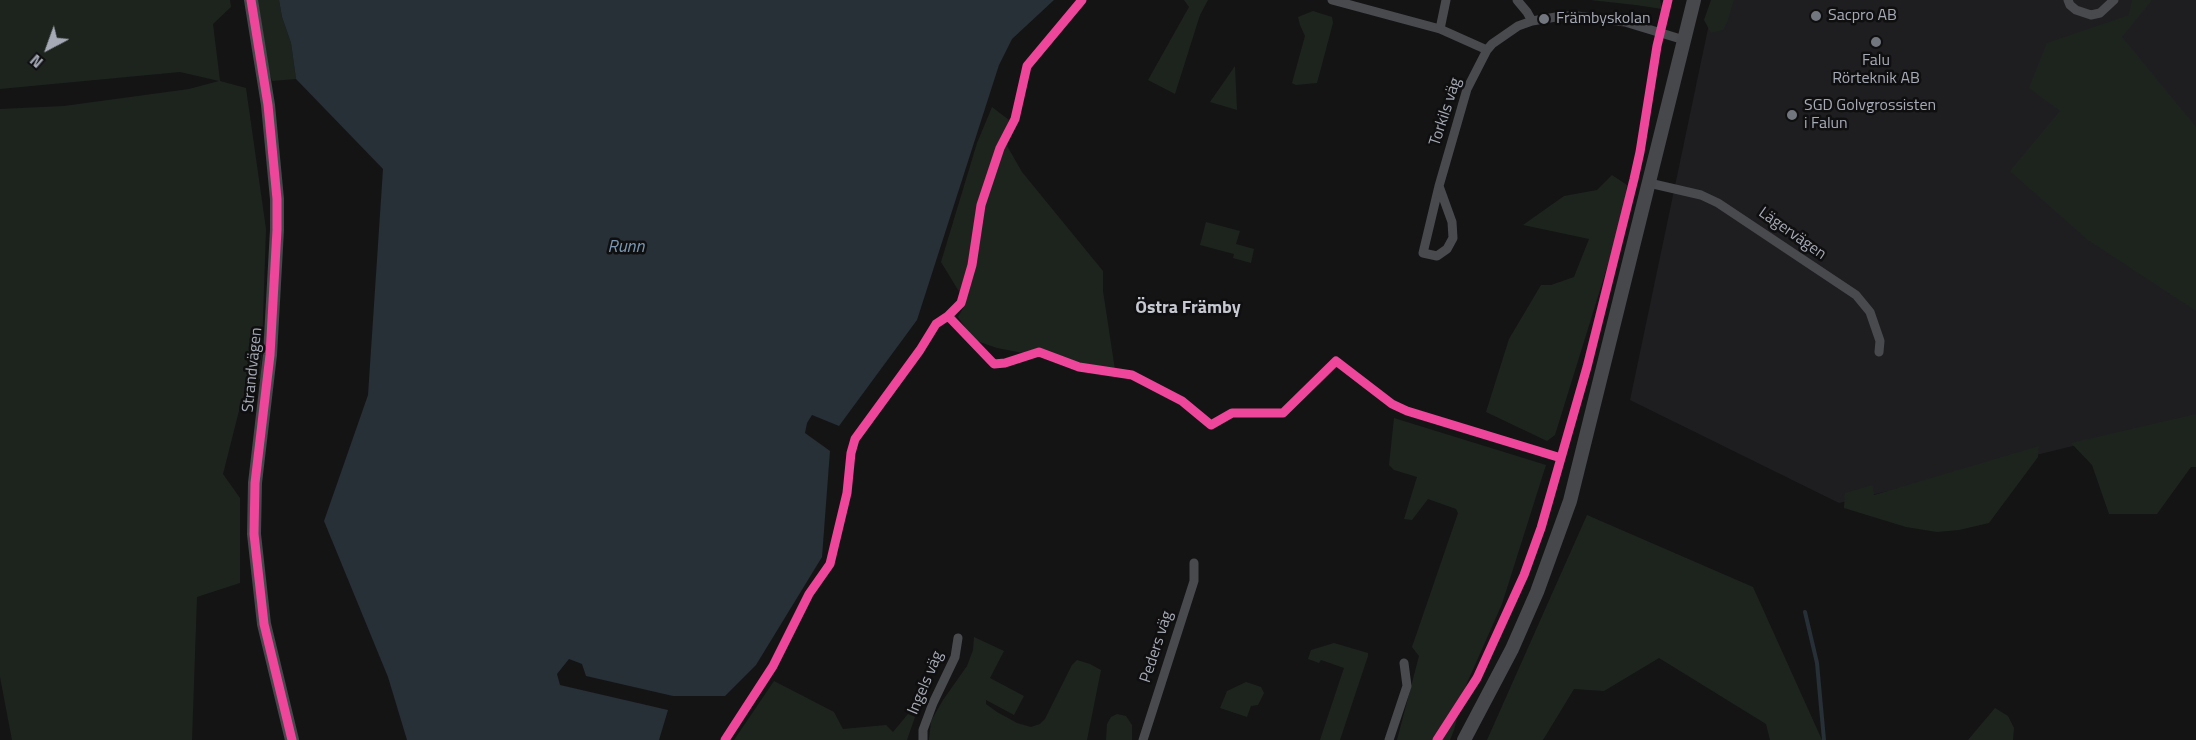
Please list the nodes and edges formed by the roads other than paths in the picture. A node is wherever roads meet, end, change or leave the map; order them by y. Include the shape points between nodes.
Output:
1 (251, 0) edge
2 (1332, 0) edge
3 (1446, 0) edge
4 (1517, 0) edge
5 (1694, 0) edge
6 (2068, 0) edge
7 (2114, 0) edge
8 (1532, 21) junction
9 (1440, 30) junction
10 (1684, 40) junction
11 (1487, 50) junction
12 (1649, 183) junction
13 (1439, 186) junction
14 (1879, 352) dead end
15 (1194, 562) dead end
16 (958, 638) dead end
17 (1404, 663) dead end
18 (292, 740) edge
19 (923, 740) edge
20 (1143, 740) edge
21 (1389, 740) edge
22 (1464, 740) edge

1 - 18 street, Strandvägen via 268,105 277,199 270,355 255,483 254,534 264,624
2 - 9 street
3 - 9 street
4 - 8 street
5 - 10 street
6 - 7 street via 2076,10 2091,15 2100,13
8 - 10 street, Torkils väg via 1562,16 1593,17
8 - 11 street, Torkils väg via 1518,26
9 - 11 street
10 - 12 street
11 - 13 street, Torkils väg via 1467,89
12 - 14 street, Lägervägen via 1718,203 1856,295 1870,312 1880,340
12 - 22 street via 1561,528 1512,649
13 - 13 street, Torkils väg via 1452,222 1453,238 1437,256 1423,253
15 - 20 street, Peders väg via 1194,581
16 - 19 street, Ingels väg via 955,657 933,703
17 - 21 street via 1407,686

